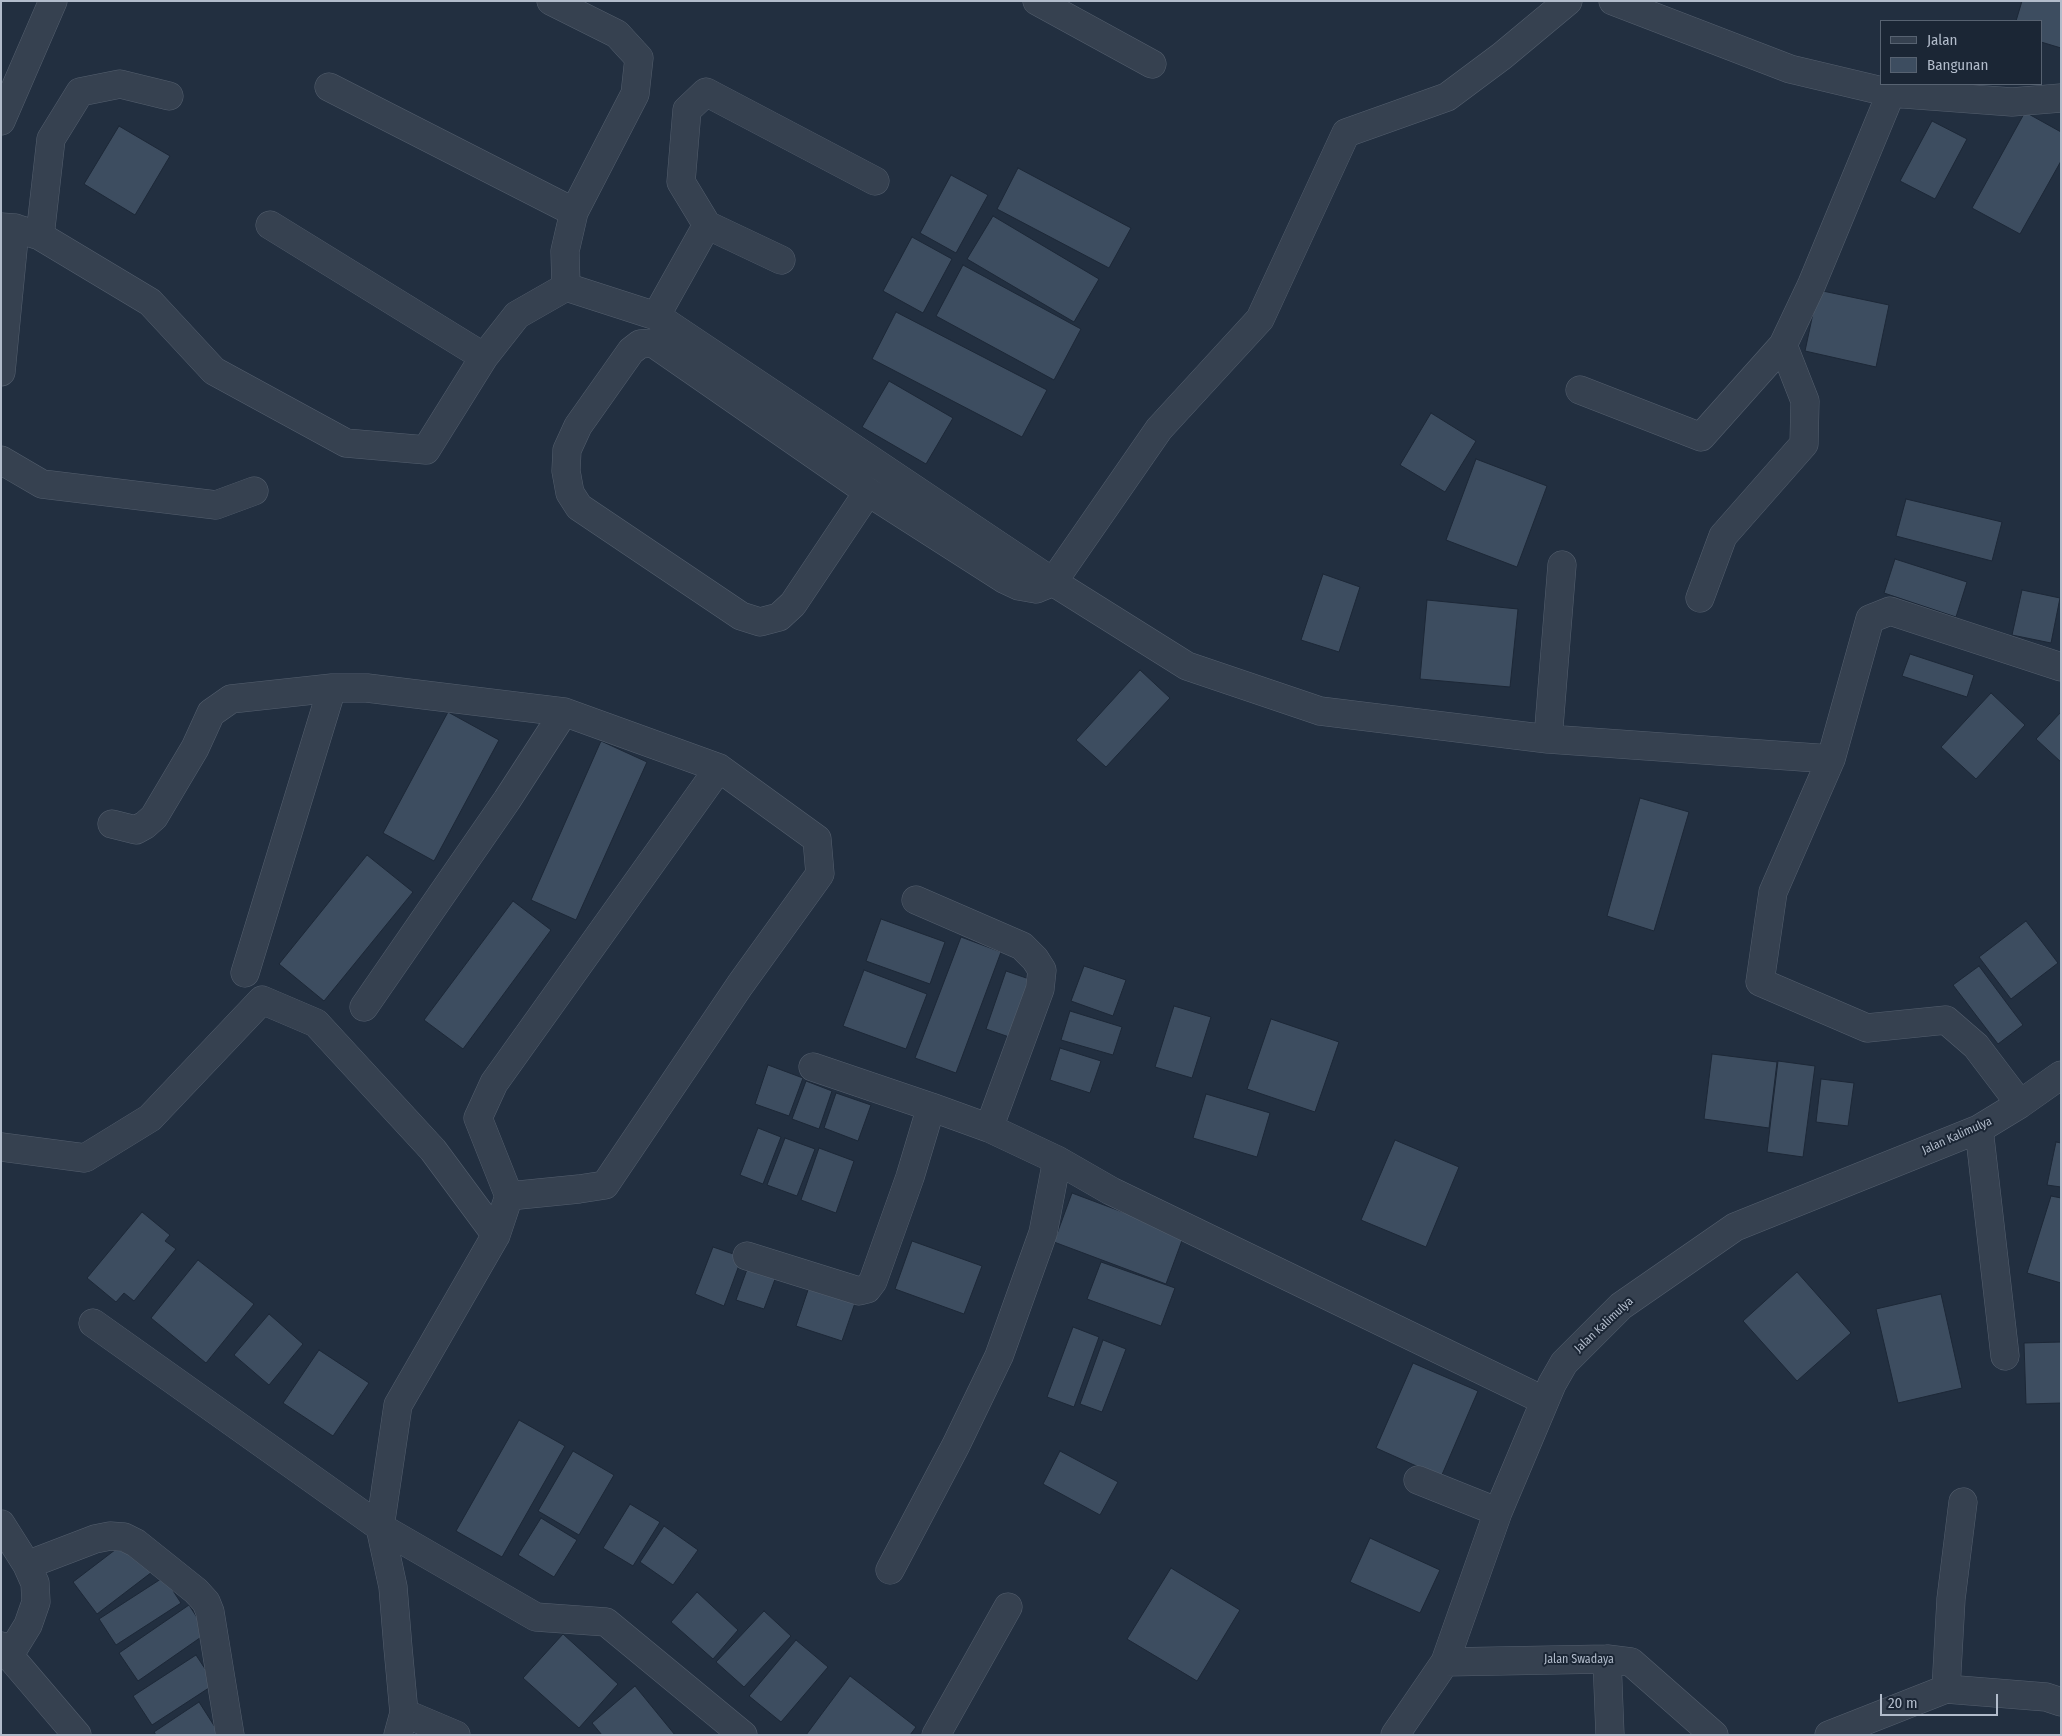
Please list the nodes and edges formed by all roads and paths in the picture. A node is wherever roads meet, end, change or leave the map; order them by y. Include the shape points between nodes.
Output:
1 (54, 1) edge
2 (551, 1) edge
3 (1037, 1) edge
4 (1568, 1) edge
5 (1613, 1) edge
6 (1152, 64) dead end
7 (329, 87) dead end
8 (1891, 93) junction
9 (169, 96) dead end
10 (2061, 98) edge
11 (1, 121) edge
12 (875, 181) dead end
13 (574, 212) junction
14 (270, 225) dead end
15 (707, 225) junction
16 (19, 231) edge
17 (781, 260) dead end
18 (566, 287) junction
19 (656, 316) junction
20 (1783, 345) junction
21 (484, 357) junction
22 (1, 372) edge
23 (1580, 390) dead end
24 (1, 460) edge
25 (254, 491) dead end
26 (868, 492) junction
27 (1562, 565) dead end
28 (1054, 582) junction
29 (1700, 598) dead end
30 (2061, 667) edge
31 (332, 688) junction
32 (564, 712) junction
33 (1548, 739) junction
34 (1831, 759) junction
35 (719, 768) junction
36 (112, 824) dead end
37 (916, 900) dead end
38 (245, 973) dead end
39 (364, 1007) dead end
40 (813, 1067) dead end
41 (2061, 1074) edge
42 (2020, 1104) junction
43 (931, 1107) junction
44 (989, 1128) junction
45 (1979, 1129) junction
46 (1, 1147) edge
47 (1057, 1160) junction
48 (509, 1196) junction
49 (496, 1234) junction
50 (747, 1256) dead end
51 (93, 1323) dead end
52 (2005, 1356) dead end
53 (1545, 1401) junction
54 (1418, 1480) dead end
55 (1962, 1502) dead end
56 (1498, 1512) junction
57 (1, 1524) edge
58 (380, 1527) junction
59 (27, 1565) junction
60 (890, 1570) dead end
61 (1008, 1607) dead end
62 (5, 1651) edge
63 (1607, 1659) junction
64 (1445, 1662) junction
65 (1946, 1689) junction
66 (2061, 1702) edge
67 (401, 1724) edge
68 (77, 1735) edge
69 (230, 1735) edge
70 (456, 1735) edge
71 (743, 1735) edge
72 (936, 1735) edge
73 (1395, 1735) edge
74 (1610, 1735) edge
75 (1714, 1735) edge
76 (1829, 1735) edge

1 - 11 street
2 - 13 street via 617,34 639,58 635,94
3 - 6 street
4 - 28 street via 1447,97 1346,133 1260,318 1159,429
5 - 8 street via 1790,69
7 - 13 street
8 - 10 street via 2012,102
8 - 20 street
9 - 16 street via 120,84 80,92 52,139
12 - 15 street via 706,92 688,110 681,182
13 - 18 street via 565,251
14 - 21 street
15 - 17 street
15 - 19 street
16 - 21 street via 150,302 214,371 346,443 426,450
16 - 22 street
18 - 19 street
18 - 21 street via 517,315
19 - 28 street
20 - 23 street via 1701,437
20 - 29 street via 1805,400 1804,444 1723,536
24 - 25 street via 42,484 216,505
26 - 26 street via 653,343 640,344 631,351 578,426 567,450 570,493 579,507 740,616 760,622 779,617 793,604
26 - 28 street via 1004,579 1036,589
27 - 33 street
28 - 33 street via 1187,666 1320,711
30 - 34 street via 1890,611 1870,619
31 - 32 street via 367,688
31 - 36 street via 231,700 211,713 195,748 154,817 136,830
31 - 38 street
32 - 35 street
32 - 39 street
33 - 34 street
34 - 42 street via 1773,892 1760,982 1867,1028 1946,1020 1976,1046
35 - 48 street via 494,1083 478,1118
35 - 48 street via 817,839 820,874 740,985 605,1185
37 - 44 street via 1022,946 1042,970 1040,989
40 - 43 street
41 - 42 street, Jalan Kalimulya
42 - 45 street, Jalan Kalimulya
43 - 44 street
43 - 50 street via 910,1177 873,1281 867,1289 858,1291
44 - 47 street
45 - 52 street
45 - 53 street, Jalan Kalimulya via 1735,1228 1621,1306 1564,1363
46 - 49 street via 85,1158 150,1118 262,1000 316,1023 433,1150
47 - 53 street via 1111,1191
47 - 60 street via 1043,1233 999,1356
48 - 49 street
49 - 58 street via 398,1405
51 - 58 street
53 - 56 street, Jalan Kalimulya
54 - 56 street
55 - 65 street via 1951,1599
56 - 64 street, Jalan Kalimulya
57 - 59 street
58 - 67 street via 392,1587
58 - 71 street via 536,1618 606,1622
59 - 62 street via 35,1584 36,1602 28,1625
59 - 69 street via 95,1539 124,1537 196,1591 210,1612
61 - 72 street
62 - 68 street
63 - 64 street, Jalan Swadaya
63 - 74 street
63 - 75 street, Jalan Swadaya via 1631,1662
64 - 73 street, Jalan Kalimulya
65 - 66 street via 2046,1697
65 - 76 street
67 - 70 street

